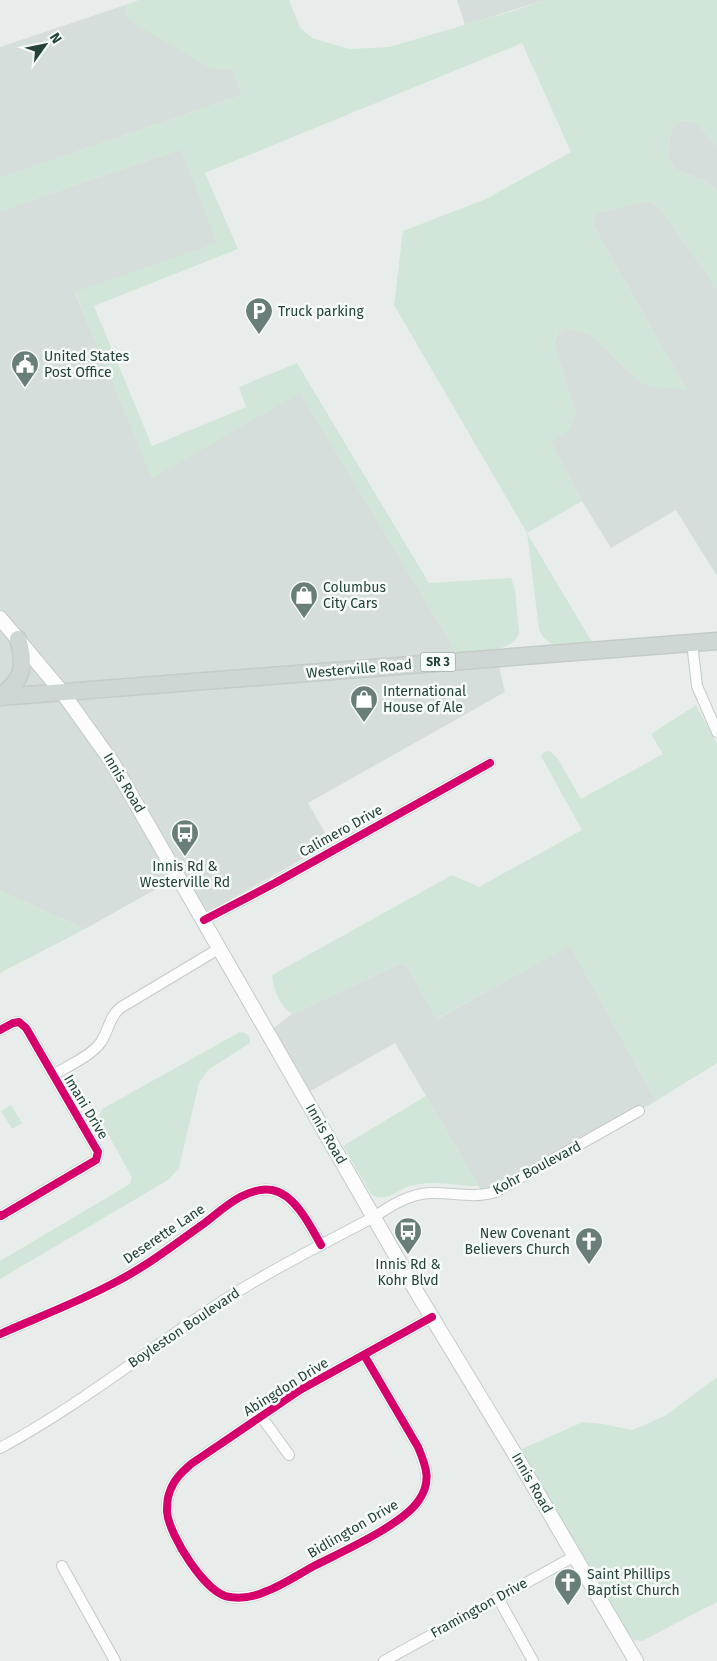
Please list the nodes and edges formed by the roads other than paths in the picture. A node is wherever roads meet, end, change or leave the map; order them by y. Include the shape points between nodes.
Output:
1 (0, 618) edge
2 (18, 640) junction
3 (717, 641) edge
4 (692, 643) junction
5 (62, 692) junction
6 (0, 696) edge
7 (717, 732) edge
8 (490, 763) dead end
9 (204, 920) junction
10 (220, 948) junction
11 (0, 1030) edge
12 (53, 1075) junction
13 (639, 1111) dead end
14 (0, 1215) edge
15 (374, 1217) junction
16 (321, 1245) junction
17 (432, 1317) junction
18 (0, 1334) edge
19 (364, 1355) junction
20 (261, 1416) junction
21 (0, 1448) edge
22 (289, 1455) dead end
23 (169, 1494) joint
24 (574, 1556) junction
25 (62, 1566) dead end
26 (498, 1598) junction
27 (390, 1660) edge
28 (115, 1661) edge
29 (533, 1661) edge
30 (636, 1661) edge

1 - 2 main road, Innis Road
2 - 5 main road, Innis Road
2 - 6 main road via 22,666 17,681
3 - 4 main road, Westerville Road / SR 3
4 - 5 main road, Westerville Road / SR 3
4 - 7 street via 697,686
5 - 6 main road, Westerville Road / SR 3
5 - 9 main road, Innis Road via 112,762
8 - 9 street, Calimero Drive
9 - 10 main road, Innis Road
10 - 12 street, Imani Drive via 120,1008 112,1015 97,1048
10 - 15 main road, Innis Road
11 - 12 street via 19,1022 26,1028
12 - 14 street, Imani Drive via 98,1152 96,1160
13 - 15 street, Kohr Boulevard via 495,1192 472,1196 423,1194 389,1207
15 - 16 street, Boyleston Boulevard
15 - 17 main road, Innis Road
16 - 18 street, Deserette Lane via 298,1206 279,1192 251,1192 164,1253 108,1286
16 - 21 street, Boyleston Boulevard via 213,1307 52,1418
17 - 19 street, Abingdon Drive
17 - 24 main road, Innis Road
19 - 20 street, Abingdon Drive
19 - 23 street, Bidlington Drive via 418,1446 427,1474 427,1484 419,1501 398,1520 267,1592 240,1598 227,1597 214,1590 195,1571 167,1514
20 - 22 street
20 - 23 street, Abingdon Drive via 176,1476
24 - 26 street, Framington Drive
24 - 30 main road, Innis Road
25 - 28 street
26 - 27 street, Framington Drive
26 - 29 street

